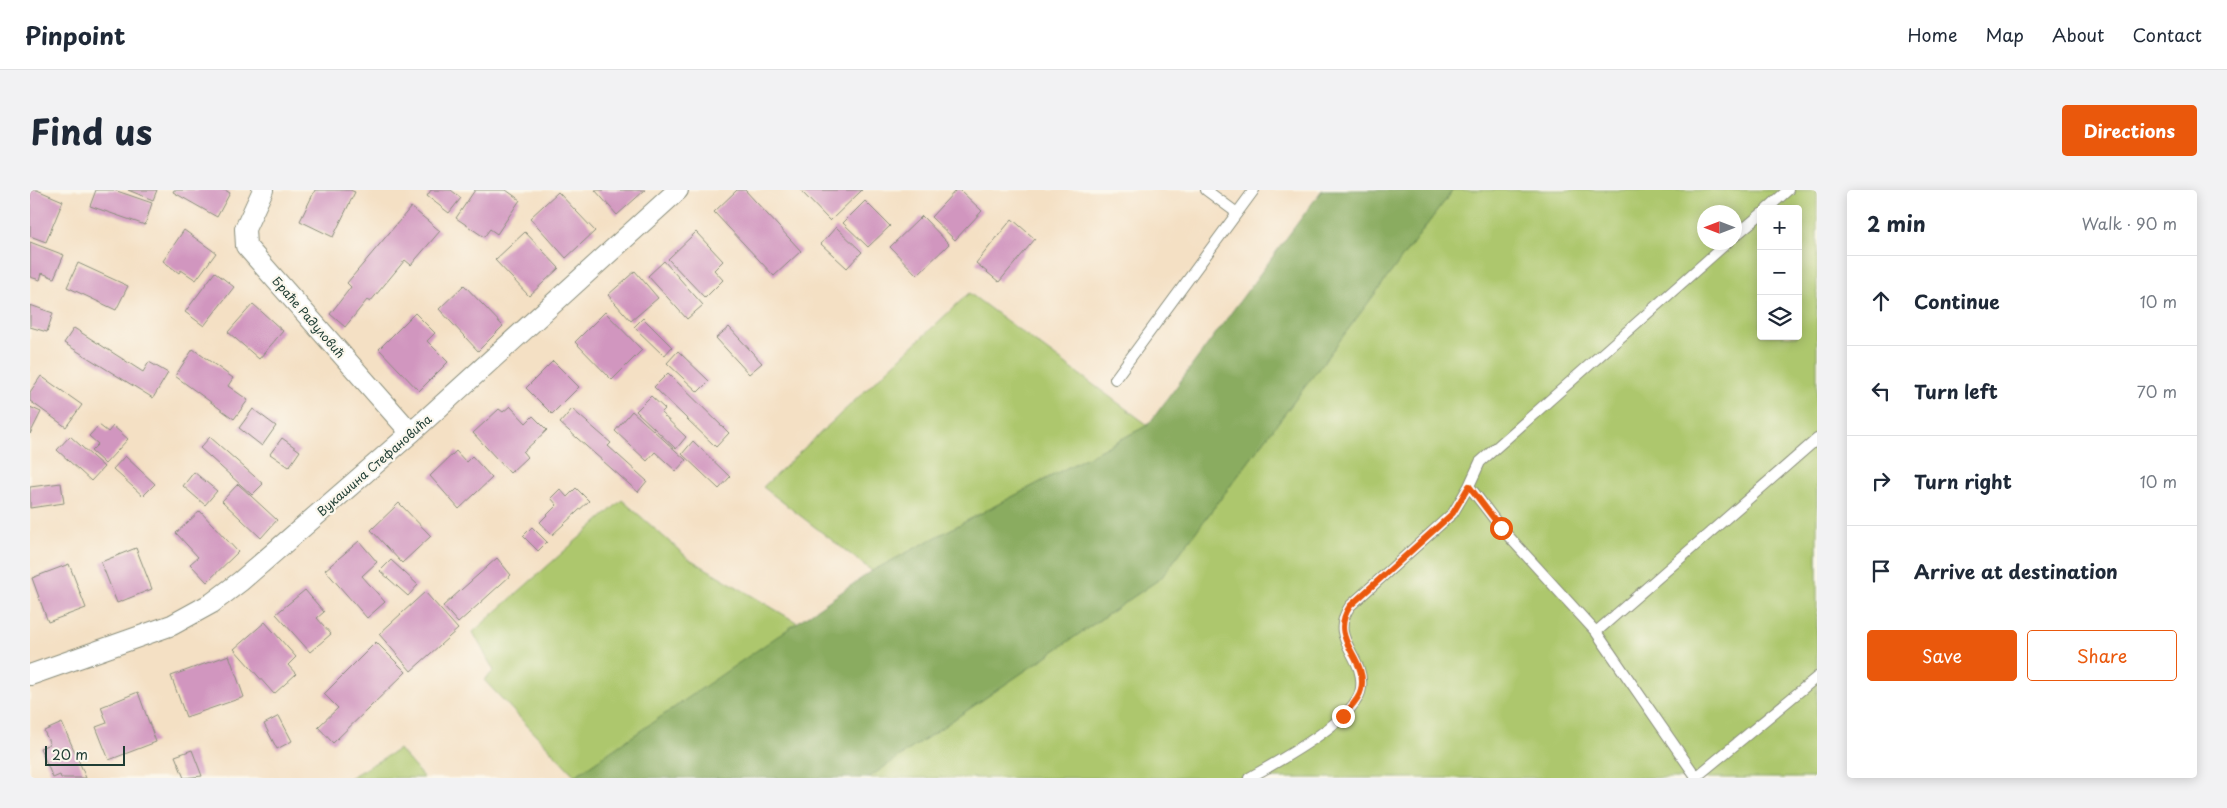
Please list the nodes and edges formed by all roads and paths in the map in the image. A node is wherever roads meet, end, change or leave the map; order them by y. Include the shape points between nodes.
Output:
1 (263, 190) edge
2 (678, 190) edge
3 (1206, 190) edge
4 (1254, 190) edge
5 (1788, 190) edge
6 (1771, 205) edge
7 (1237, 213) junction
8 (1757, 217) edge
9 (1742, 230) edge
10 (1719, 250) edge
11 (1115, 379) dead end
12 (411, 433) junction
13 (1817, 439) edge
14 (1469, 486) junction
15 (1596, 632) junction
16 (30, 675) edge
17 (1817, 677) edge
18 (1249, 778) edge
19 (1696, 778) edge

1 - 12 street, Браће Радуловић via 245,229 246,246
2 - 12 street, Вукашина Стефановића
3 - 7 lane
4 - 7 lane
5 - 6 lane
7 - 11 lane
8 - 9 lane
10 - 14 lane via 1480,462
12 - 16 street, Вукашина Стефановића via 212,603 172,625
13 - 15 lane
14 - 15 lane via 1501,528
14 - 18 lane via 1453,513 1350,606 1343,616 1341,630 1361,675 1361,690 1354,703 1343,716 1298,750
15 - 19 lane
17 - 19 lane

